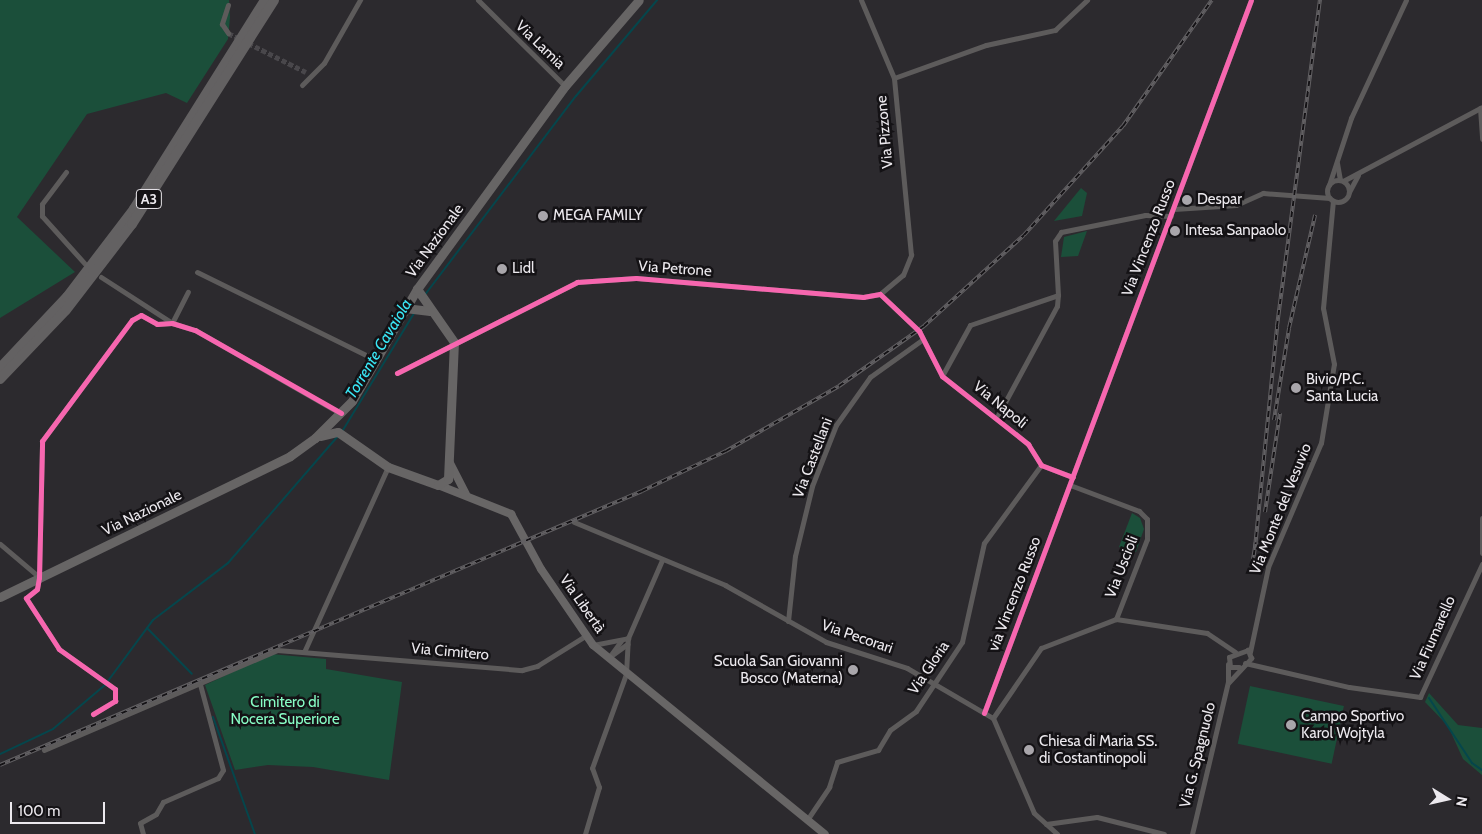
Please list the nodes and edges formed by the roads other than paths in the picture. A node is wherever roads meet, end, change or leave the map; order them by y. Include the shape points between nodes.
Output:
1 (265, 0) edge
2 (274, 0) edge
3 (360, 0) edge
4 (478, 0) edge
5 (639, 0) edge
6 (861, 0) edge
7 (1087, 0) edge
8 (1251, 0) edge
9 (1406, 0) edge
10 (228, 5) dead end
11 (228, 33) dead end
12 (306, 72) tunnel mouth
13 (316, 73) junction
14 (894, 78) junction
15 (302, 85) dead end
16 (565, 86) junction
17 (1481, 108) edge
18 (1482, 139) edge
19 (1336, 160) junction
20 (66, 172) dead end
21 (1358, 175) junction
22 (1341, 181) junction
23 (1329, 187) junction
24 (1349, 192) junction
25 (1315, 198) junction
26 (1332, 199) junction
27 (1343, 200) junction
28 (1174, 209) junction
29 (1335, 211) junction
30 (1171, 216) junction
31 (85, 264) dead end
32 (197, 272) dead end
33 (101, 278) dead end
34 (417, 289) junction
35 (188, 292) dead end
36 (880, 294) junction
37 (1058, 295) junction
38 (405, 308) junction
39 (433, 312) junction
40 (172, 323) junction
41 (453, 339) junction
42 (923, 339) junction
43 (376, 360) junction
44 (0, 368) edge
45 (397, 372) dead end
46 (942, 376) junction
47 (0, 379) edge
48 (341, 413) junction
49 (997, 417) junction
50 (338, 432) junction
51 (315, 438) junction
52 (449, 459) junction
53 (1041, 464) junction
54 (388, 467) junction
55 (1073, 477) junction
56 (1070, 484) junction
57 (438, 485) junction
58 (467, 496) junction
59 (1482, 518) edge
60 (574, 522) dead end
61 (0, 544) edge
62 (1482, 553) edge
63 (662, 560) junction
64 (1482, 564) edge
65 (39, 578) junction
66 (0, 597) edge
67 (1116, 619) junction
68 (788, 621) junction
69 (585, 636) junction
70 (1250, 638) junction
71 (621, 640) junction
72 (628, 641) junction
73 (593, 645) junction
74 (1242, 649) junction
75 (304, 652) junction
76 (1235, 652) junction
77 (1251, 653) junction
78 (608, 658) junction
79 (1245, 663) junction
80 (1256, 663) junction
81 (1228, 664) junction
82 (1239, 667) junction
83 (626, 674) junction
84 (1228, 682) junction
85 (200, 684) junction
86 (932, 684) junction
87 (984, 712) junction
88 (93, 714) dead end
89 (993, 718) junction
90 (44, 750) dead end
91 (807, 820) junction
92 (1046, 824) junction
93 (144, 834) edge
94 (585, 834) edge
95 (824, 834) edge
96 (1057, 834) edge
97 (1164, 834) edge
98 (1192, 834) edge

1 - 44 highway, A3 via 134,209 67,297
2 - 47 highway, A3 via 122,238 66,310
3 - 13 street
4 - 16 street, Via Lamia
5 - 16 main road, Via Nazionale
6 - 14 street
7 - 14 street, Via Pizzone via 1055,30 986,45
8 - 28 street, Via Vincenzo Russo
9 - 19 street, Via Monte del Vesuvio
10 - 11 street via 222,24
12 - 13 street
13 - 15 street
14 - 36 street, Via Pizzone via 911,255 903,275
16 - 34 main road, Via Nazionale
17 - 18 street
17 - 21 street
19 - 22 street
19 - 23 street, Via Monte del Vesuvio
20 - 31 street via 42,204 42,216
21 - 22 street
21 - 24 street, Via Monte del Vesuvio
22 - 23 street
22 - 24 street
23 - 25 street
23 - 26 street, Via Monte del Vesuvio
24 - 27 street, Via Monte del Vesuvio
25 - 26 street
25 - 28 street via 1281,192 1263,193 1236,205
26 - 27 street
26 - 29 street, Via Monte del Vesuvio
27 - 29 street, Via Monte del Vesuvio
28 - 30 street, Via Vincenzo Russo
29 - 70 street, Via Monte del Vesuvio via 1323,300 1334,364 1321,443 1268,568
30 - 37 street via 1145,215 1062,232 1055,242
30 - 55 street, Via Vincenzo Russo
32 - 43 street
33 - 40 street
34 - 38 main road, Via Nazionale
34 - 39 main road
35 - 40 street
36 - 41 street, Via Petrone via 863,297 636,278 577,282
36 - 42 street
37 - 46 street via 970,325
37 - 49 street via 1057,306
38 - 39 main road
38 - 43 main road, Via Nazionale
39 - 41 main road
40 - 48 street via 195,330
40 - 65 street via 162,325 137,315 86,376 42,441
41 - 45 street, Via Petrone
41 - 52 main road
42 - 46 street, Via Napoli
42 - 68 street, Via Castellani via 870,377 836,425 812,486 795,556
43 - 48 main road, Via Nazionale
46 - 49 street, Via Napoli
48 - 50 main road
48 - 51 main road, Via Nazionale
49 - 53 street, Via Napoli via 1028,444
50 - 51 main road
50 - 54 main road, Via Libertà
51 - 65 main road, Via Nazionale via 290,456
52 - 57 main road via 448,479
52 - 58 main road
53 - 55 street
53 - 86 street, Via Gloria via 984,543 962,642
54 - 57 main road, Via Libertà
54 - 75 street
55 - 56 street, Via Vincenzo Russo
56 - 67 street, Via Uscioli via 1139,512 1147,519 1148,539
56 - 87 street, via Vincenzo Russo
57 - 58 main road, Via Libertà
58 - 69 main road, Via Libertà via 511,514
59 - 62 street
60 - 63 street, Via Pecorari via 622,539
61 - 65 street
63 - 68 street, Via Pecorari via 725,585
63 - 72 street
64 - 80 street, Via Fiumarello via 1420,697 1272,671
65 - 66 main road, Via Nazionale
65 - 88 street via 27,604 60,649 109,682 115,701
67 - 76 street, Via Uscioli via 1207,633
67 - 89 street, Via Uscioli via 1042,648
68 - 86 street, Via Pecorari via 826,642 907,668
69 - 73 main road, Via Libertà
69 - 75 street, Via Cimitero via 537,666 522,670
70 - 74 street, Via Monte del Vesuvio
70 - 77 street, Via Monte del Vesuvio
71 - 72 street
71 - 73 street
71 - 78 street
72 - 78 street
72 - 83 street
73 - 78 main road, Via Libertà
74 - 76 street
74 - 77 street
75 - 85 street, Via Cimitero via 277,650
76 - 81 street
77 - 79 street
77 - 80 street
78 - 83 main road, Via Libertà
79 - 80 street
79 - 82 street
81 - 82 street
81 - 84 street, Via G. Spagnuolo
82 - 84 street, Via G. Spagnuolo
83 - 91 main road, Via Libertà
83 - 94 street via 592,768 599,787
84 - 98 street, Via G. Spagnuolo
85 - 90 street, Via Cimitero
85 - 93 street via 223,770 218,778 163,802 156,814 140,823
86 - 87 street, Via Pecorari
86 - 91 street, Via Gloria via 916,711 890,730 878,750 836,762 829,787
87 - 89 street, Via Pecorari
89 - 92 street via 1034,813
91 - 95 main road, Via Libertà
92 - 96 street
92 - 97 street via 1097,817

